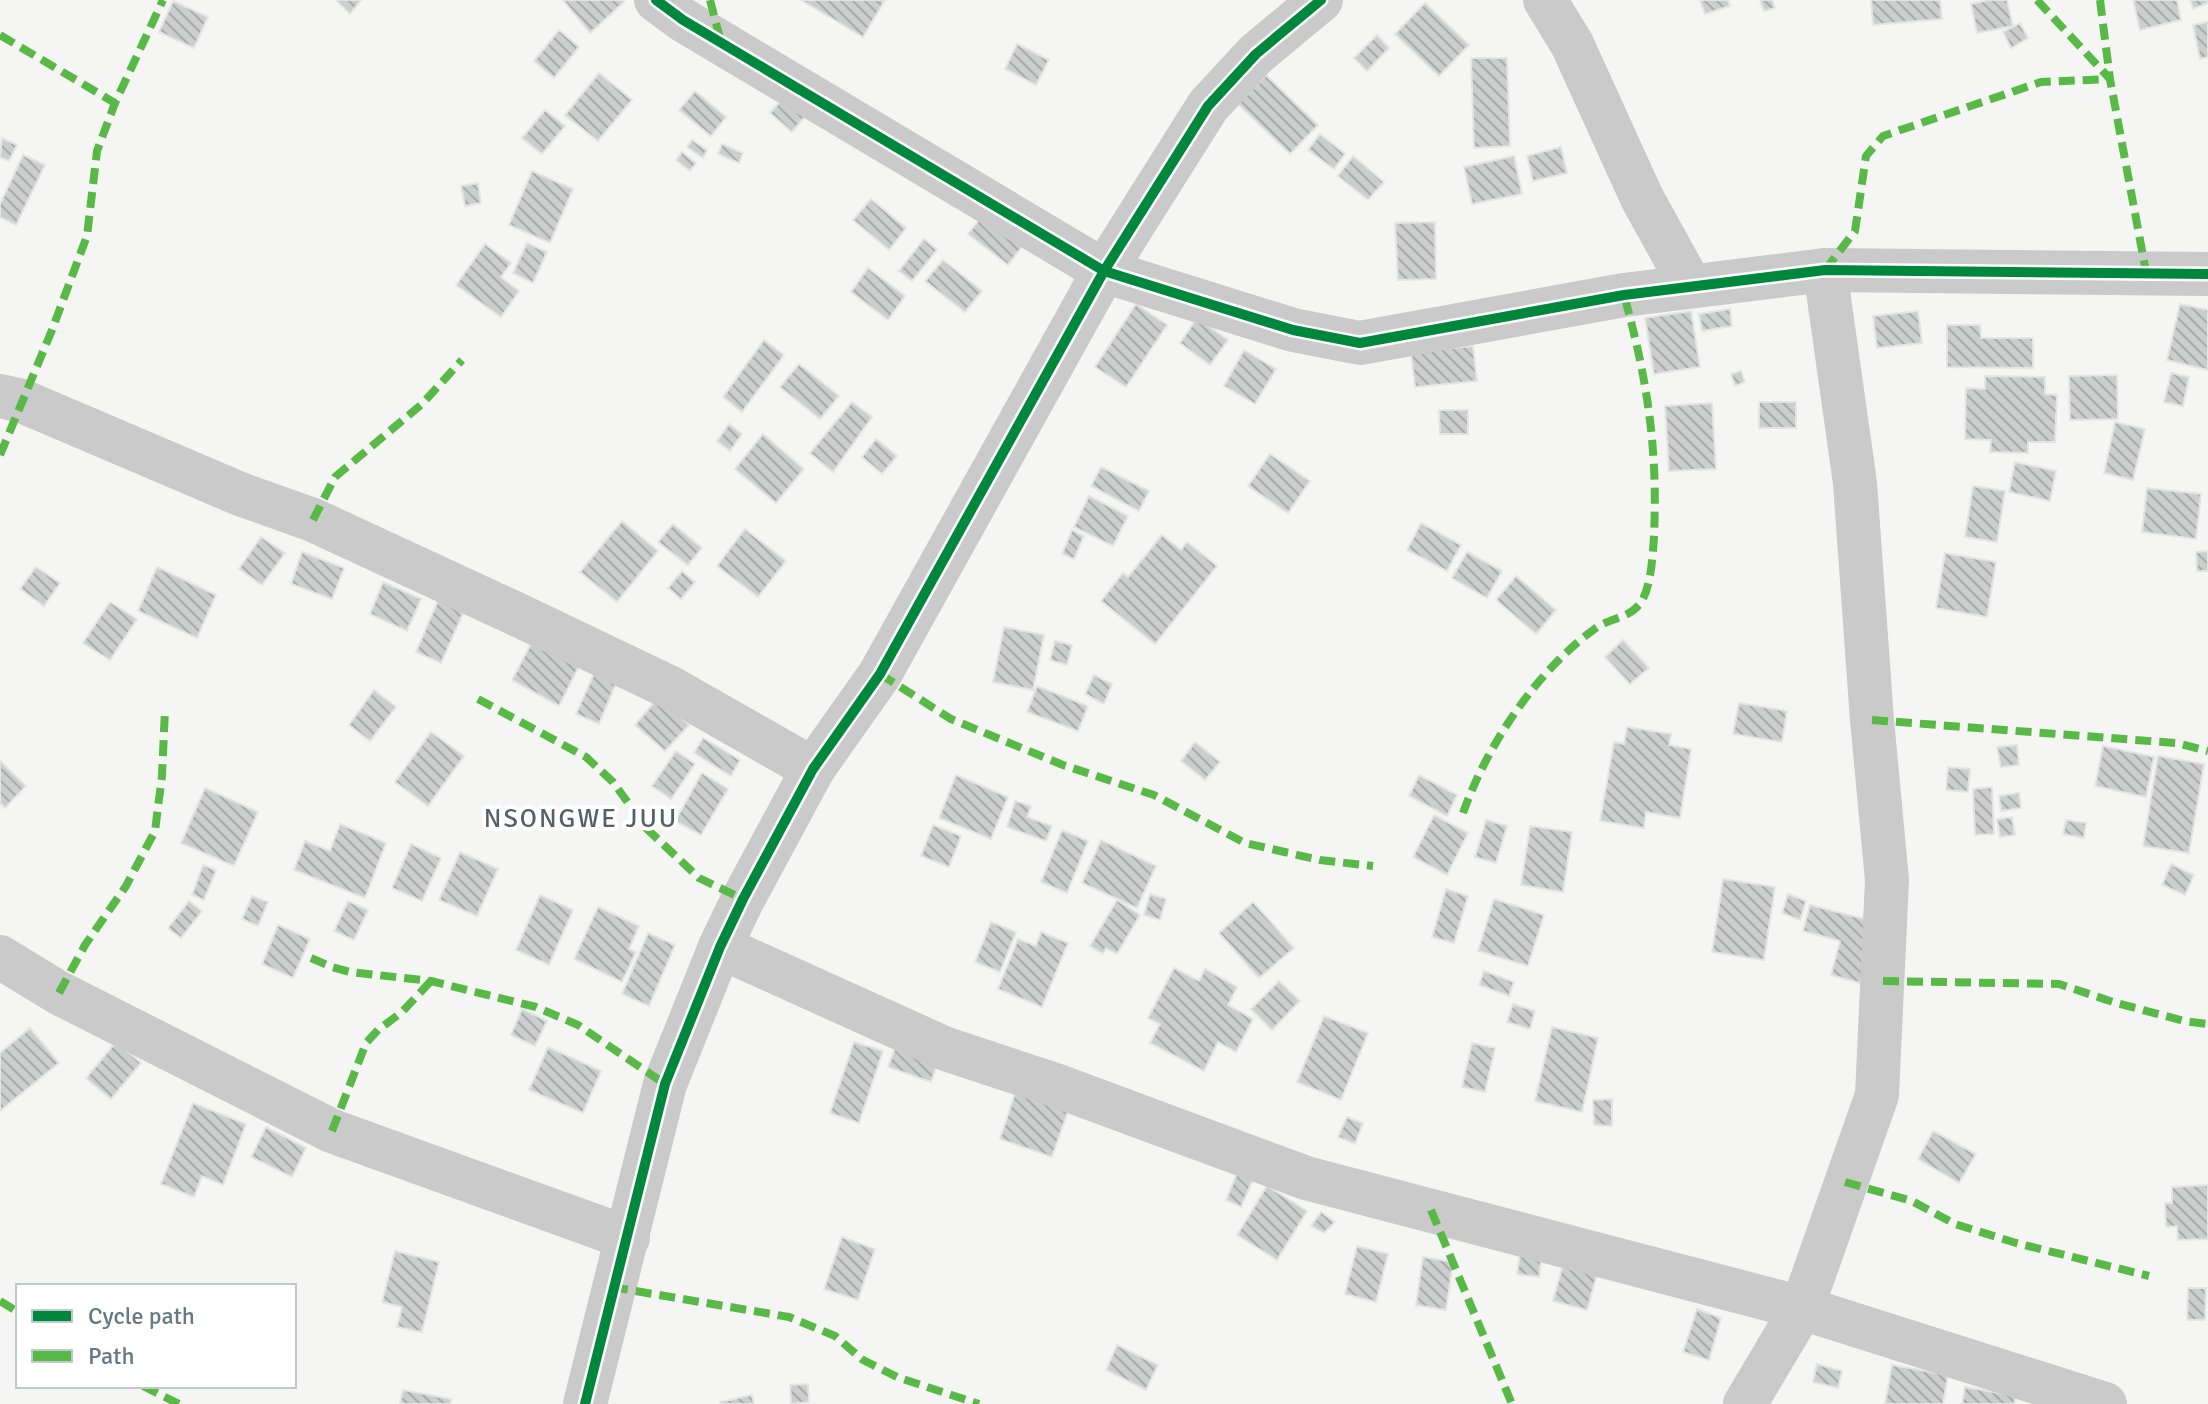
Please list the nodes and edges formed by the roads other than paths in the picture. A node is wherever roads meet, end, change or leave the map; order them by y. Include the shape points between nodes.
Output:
1 (656, 0) edge
2 (1321, 0) edge
3 (1545, 0) edge
4 (1825, 270) junction
5 (1104, 271) junction
6 (2208, 274) edge
7 (1690, 285) junction
8 (0, 396) edge
9 (813, 769) junction
10 (720, 947) junction
11 (0, 957) edge
12 (628, 1238) junction
13 (1802, 1308) junction
14 (585, 1404) edge
15 (1745, 1404) edge
16 (2105, 1404) edge

1 - 5 street
2 - 5 street via 1256,54 1208,106
3 - 7 street via 1572,44 1642,198
4 - 6 street
4 - 7 street
4 - 13 street via 1855,483 1887,880 1877,1095
5 - 7 street via 1293,330 1360,343
5 - 9 street via 880,674
8 - 9 street via 313,520 671,688
9 - 10 street
10 - 12 street via 665,1084
10 - 13 street via 946,1049 1306,1178
11 - 12 street via 59,993 332,1131
12 - 14 street
13 - 15 street
13 - 16 street

